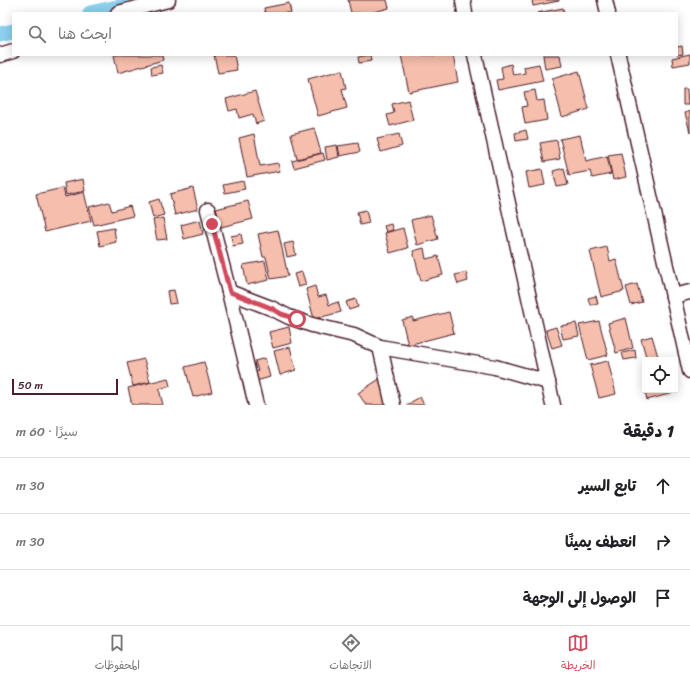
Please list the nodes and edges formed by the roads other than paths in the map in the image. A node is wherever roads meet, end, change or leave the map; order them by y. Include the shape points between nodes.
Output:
1 (168, 0) edge
2 (463, 0) edge
3 (605, 0) edge
4 (122, 12) edge
5 (465, 12) edge
6 (608, 12) edge
7 (12, 51) edge
8 (0, 55) edge
9 (475, 56) edge
10 (618, 56) edge
11 (208, 210) dead end
12 (230, 292) junction
13 (690, 292) edge
14 (673, 296) junction
15 (380, 347) junction
16 (690, 371) edge
17 (548, 382) junction
18 (256, 405) edge
19 (393, 405) edge
20 (553, 405) edge

1 - 4 street
2 - 5 street
3 - 6 street
7 - 8 street
9 - 17 street
10 - 14 street
11 - 12 street
12 - 15 street via 289,317 354,335
12 - 18 street
13 - 14 street
14 - 16 street
15 - 17 street via 495,368
15 - 19 street
17 - 20 street

